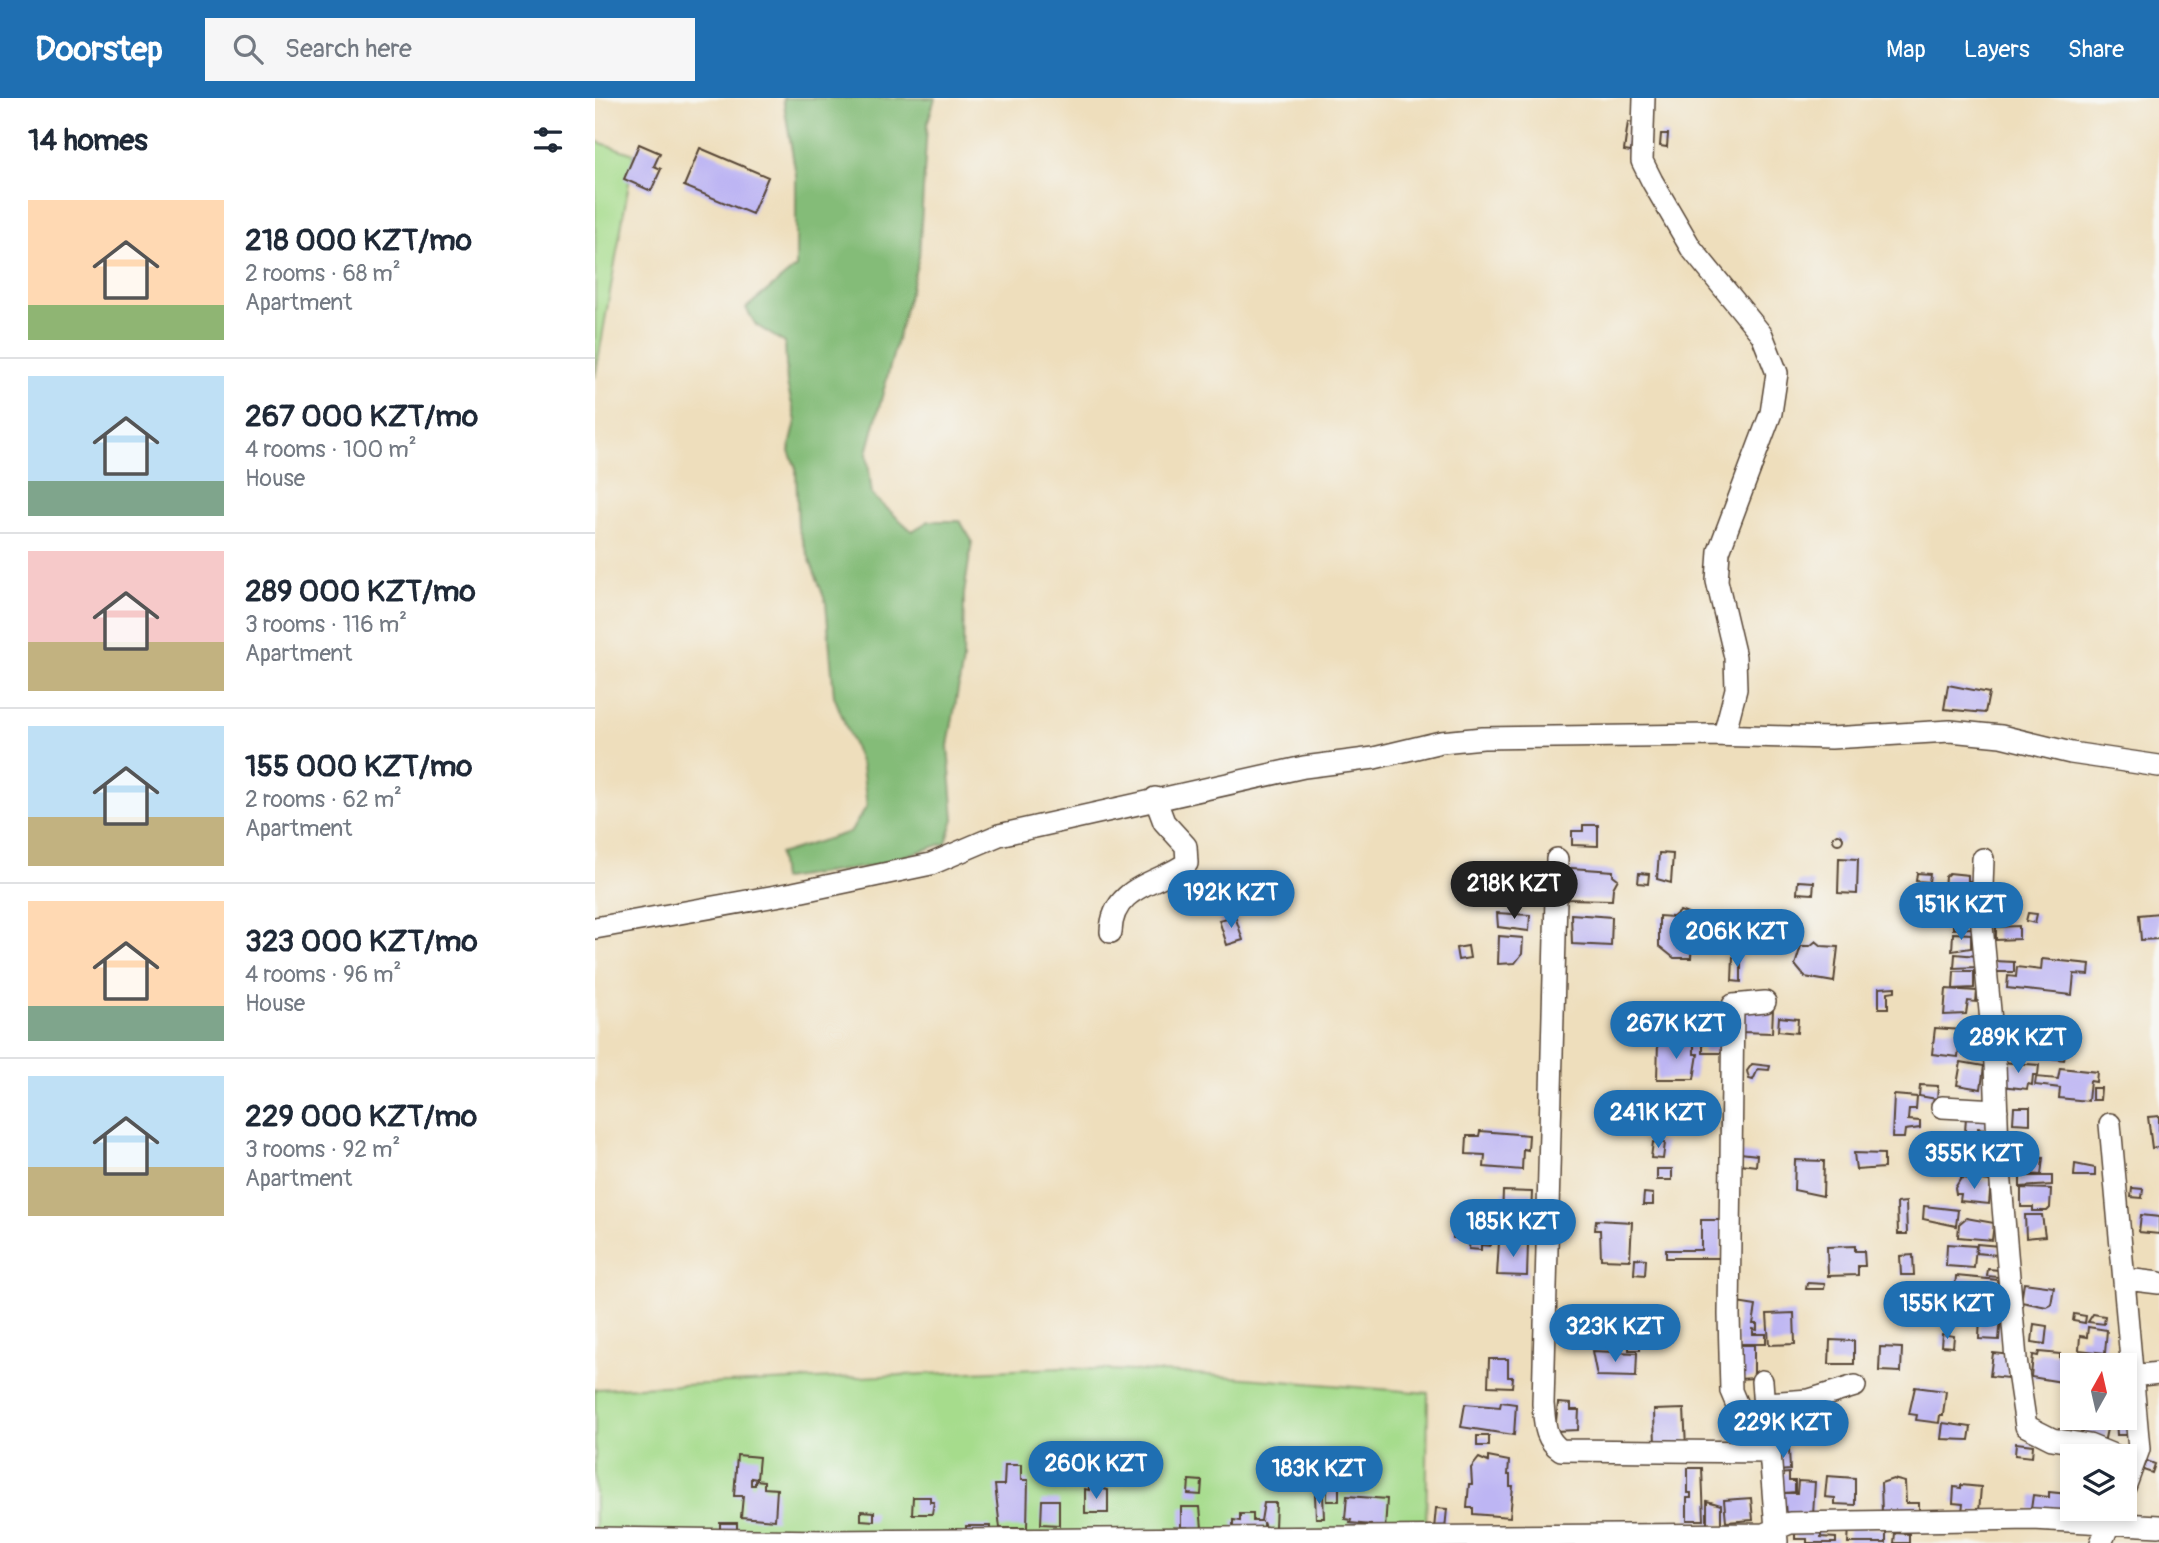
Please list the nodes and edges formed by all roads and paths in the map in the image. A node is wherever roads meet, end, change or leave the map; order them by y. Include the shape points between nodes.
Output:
1 (1644, 98) edge
2 (1724, 735) junction
3 (2159, 766) edge
4 (1155, 798) junction
5 (1557, 859) dead end
6 (1983, 859) dead end
7 (595, 928) edge
8 (1111, 932) dead end
9 (1765, 1002) dead end
10 (1942, 1107) dead end
11 (1997, 1111) junction
12 (2111, 1124) dead end
13 (2126, 1279) junction
14 (2159, 1283) edge
15 (2131, 1353) edge
16 (2159, 1373) edge
17 (2137, 1375) edge
18 (1762, 1381) dead end
19 (1855, 1386) dead end
20 (1765, 1403) junction
21 (2137, 1428) edge
22 (2083, 1444) edge
23 (1768, 1450) junction
24 (2137, 1451) edge
25 (2109, 1526) edge
26 (2159, 1526) edge
27 (1777, 1536) edge
28 (595, 1538) edge

1 - 2 street via 1643,161 1652,181 1691,248 1762,335 1777,373 1771,413 1719,551 1717,581 1735,657 1736,689
2 - 3 street via 1831,738 1951,731
2 - 4 street via 1441,742
4 - 7 street via 999,835 930,864
4 - 8 street via 1164,822 1186,846 1187,863 1132,891 1116,910
5 - 23 street via 1543,1405 1546,1433 1561,1450
6 - 11 street via 1981,915
9 - 23 street via 1733,1005 1729,1315 1731,1391 1749,1433
10 - 11 street
11 - 22 street via 2015,1359 2026,1426 2052,1439
12 - 13 street
13 - 14 street
13 - 15 street
16 - 17 street
18 - 20 street
19 - 20 street via 1809,1400
20 - 23 street
21 - 24 street
23 - 27 street
25 - 26 street
25 - 27 street via 2033,1519 1881,1520 1790,1523
27 - 28 street

